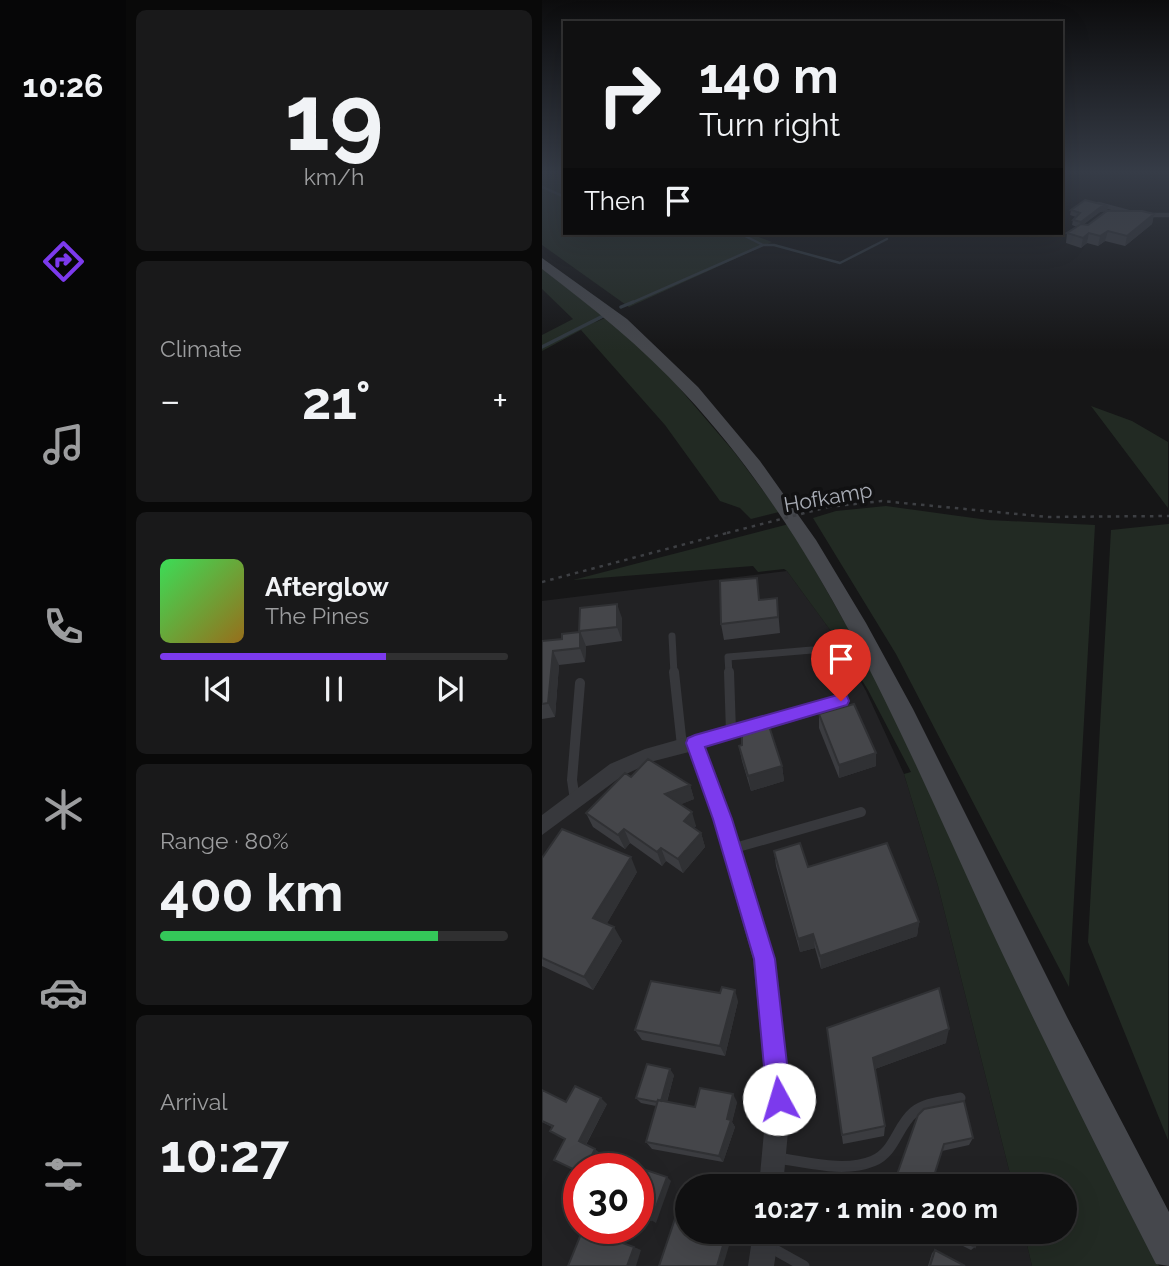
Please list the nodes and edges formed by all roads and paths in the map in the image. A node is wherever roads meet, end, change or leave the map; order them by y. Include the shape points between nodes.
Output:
1 (542, 262) edge
2 (1168, 516) edge
3 (542, 582) edge
4 (673, 636) dead end
5 (812, 650) dead end
6 (580, 684) dead end
7 (841, 701) dead end
8 (731, 732) junction
9 (688, 745) junction
10 (575, 800) junction
11 (861, 812) dead end
12 (542, 825) edge
13 (731, 849) junction
14 (960, 1098) dead end
15 (774, 1157) junction
16 (772, 1174) edge
17 (764, 1249) edge
18 (1168, 1251) edge
19 (804, 1266) edge

1 - 18 main road via 575,283 677,372 751,461 815,551 862,631
2 - 3 path, Hofkamp, bridge via 1048,517 882,501 828,507
4 - 9 lane via 677,716
5 - 8 lane via 728,657
6 - 10 lane via 572,780
7 - 8 street
8 - 9 street
9 - 10 street via 651,754 616,770
9 - 13 street
10 - 12 street
11 - 13 lane
13 - 15 street via 764,959 779,1099
14 - 15 lane via 911,1114 893,1146 864,1164
15 - 16 street
17 - 19 lane

